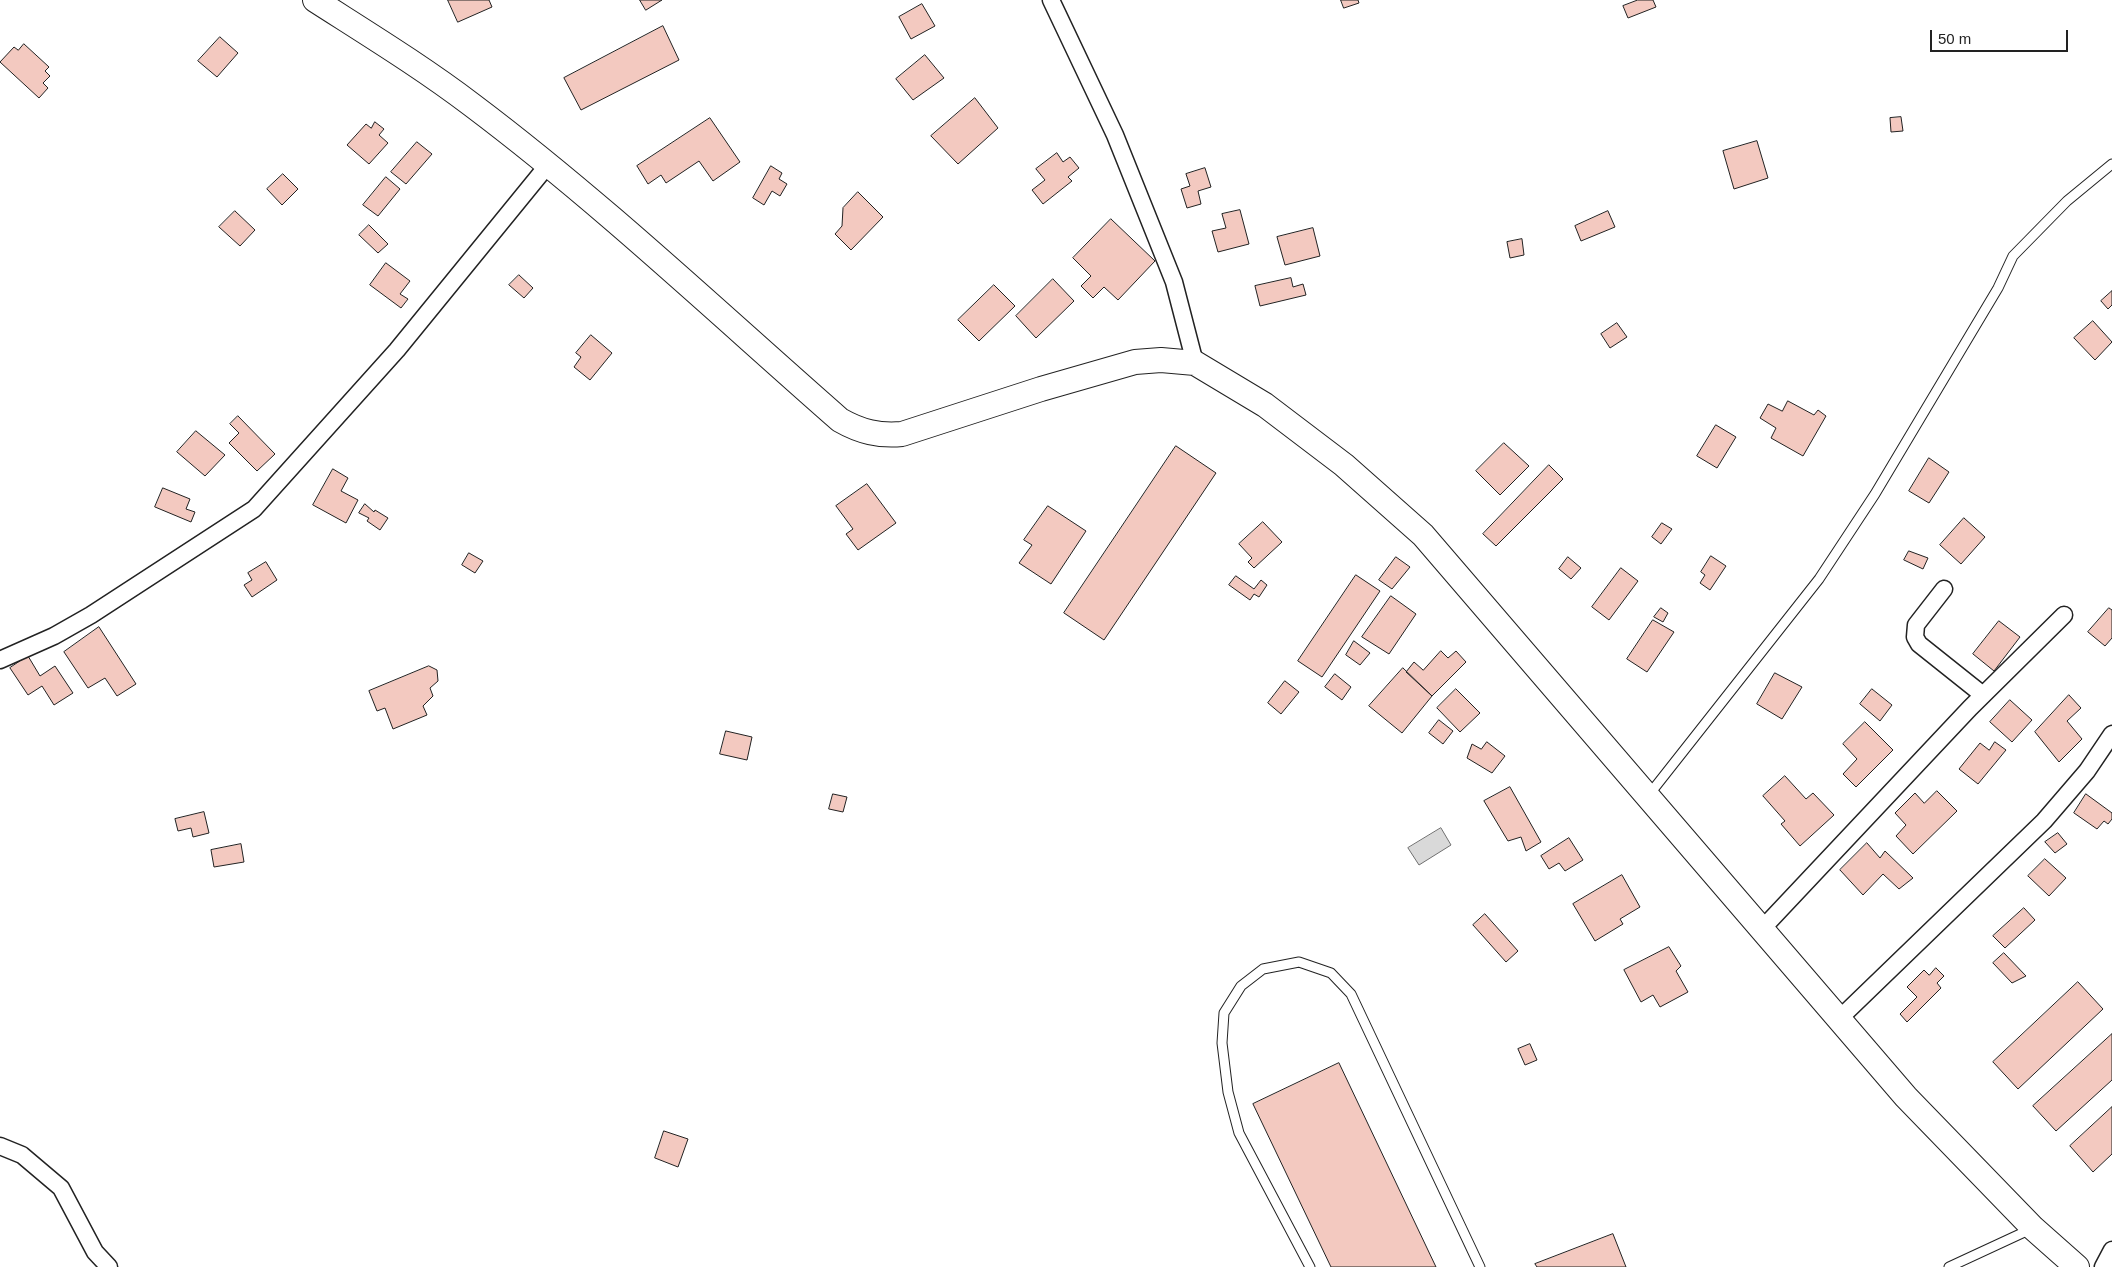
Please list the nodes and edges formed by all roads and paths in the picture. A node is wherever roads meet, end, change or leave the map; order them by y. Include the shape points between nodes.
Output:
1 (315, 0) edge
2 (1051, 0) edge
3 (2112, 164) edge
4 (547, 166) junction
5 (1194, 363) junction
6 (1944, 589) dead end
7 (2064, 616) dead end
8 (0, 660) edge
9 (1983, 695) junction
10 (2112, 734) edge
11 (1648, 796) junction
12 (1762, 929) junction
13 (1839, 1019) junction
14 (0, 1146) edge
15 (2033, 1228) junction
16 (2112, 1250) edge
17 (109, 1267) edge
18 (1310, 1267) edge
19 (1480, 1267) edge
20 (1949, 1267) edge
21 (2076, 1267) edge
22 (2103, 1267) edge

1 - 4 street via 407,58
2 - 5 street via 1115,135 1174,282
3 - 11 lane via 2067,201 2014,256 1880,486 1819,579
4 - 5 street via 840,420 869,433 902,434 1135,362
4 - 8 street via 397,350 254,509 91,615
5 - 11 street via 1281,417 1344,465 1423,535
6 - 9 street via 1916,625 1915,636 1919,644
7 - 9 street
9 - 12 street
10 - 13 street via 2087,771 2044,821
11 - 12 street
12 - 13 street
13 - 15 street via 1906,1097
14 - 17 street via 22,1155 61,1188 95,1252
15 - 20 lane
15 - 21 street
16 - 22 street
18 - 19 lane via 1239,1133 1228,1092 1222,1043 1224,1013 1241,986 1263,969 1299,962 1331,973 1351,994

